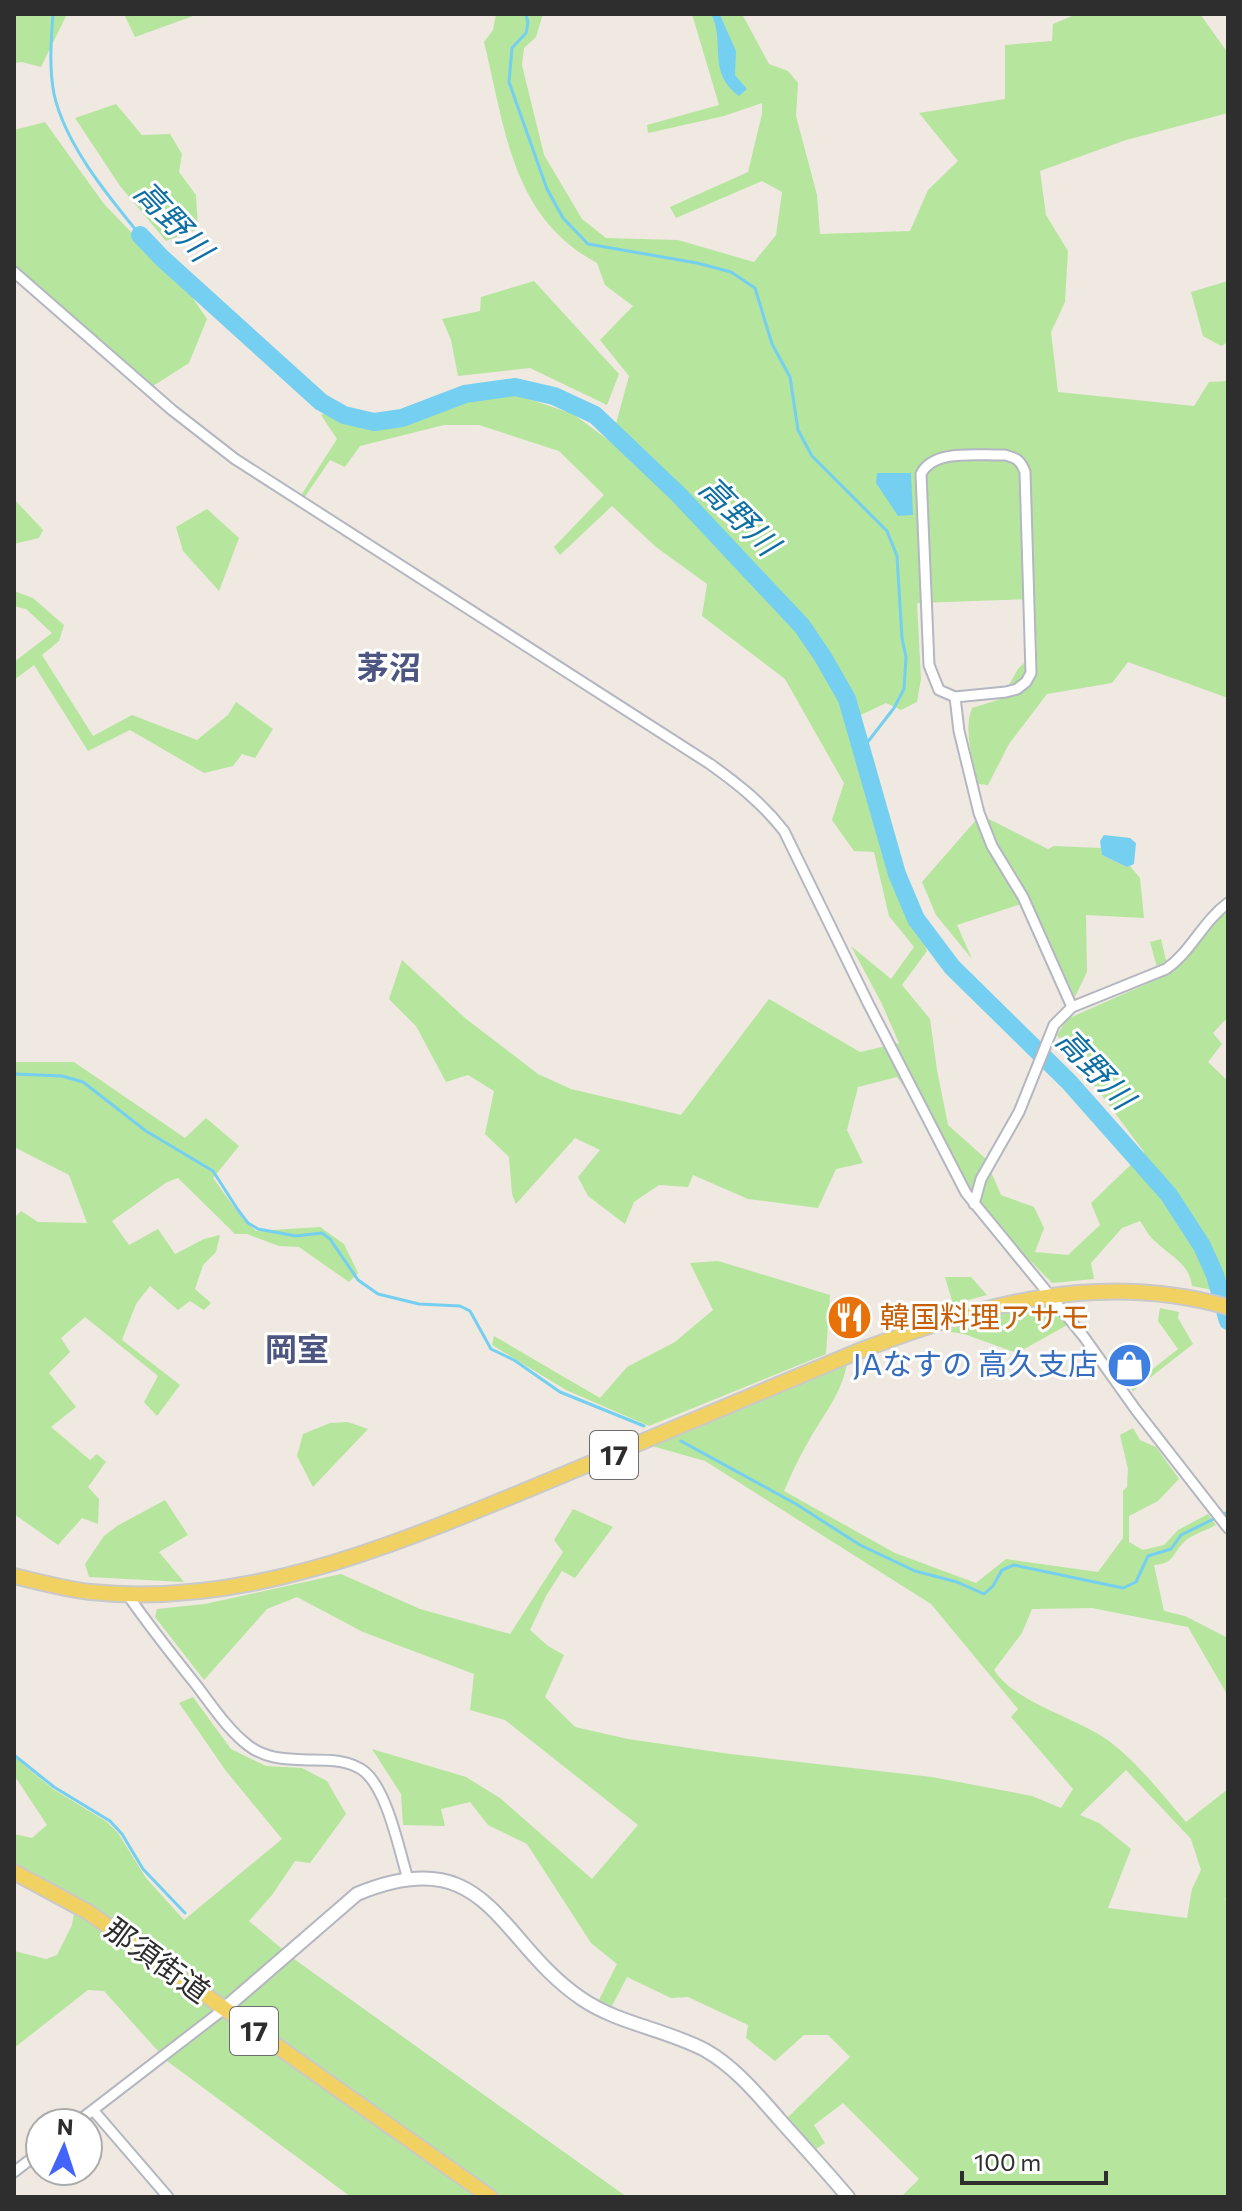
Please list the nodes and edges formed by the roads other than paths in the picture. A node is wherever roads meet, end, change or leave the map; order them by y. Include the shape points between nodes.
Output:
1 (14, 272) edge
2 (955, 697) junction
3 (1228, 903) edge
4 (1072, 1007) junction
5 (974, 1204) junction
6 (1049, 1294) junction
7 (1228, 1307) edge
8 (1228, 1528) edge
9 (14, 1576) edge
10 (127, 1594) junction
11 (14, 1872) edge
12 (408, 1879) junction
13 (224, 2009) junction
14 (97, 2107) edge
15 (104, 2123) edge
16 (168, 2197) edge
17 (490, 2197) edge
18 (848, 2197) edge

1 - 5 street via 235,459 748,791 784,831
2 - 2 street via 939,690 929,665 921,474 942,457 1016,457 1025,472 1031,673 1017,689
2 - 4 street via 979,813
3 - 4 street via 1166,969
4 - 5 street via 1054,1025
5 - 6 street
6 - 7 main road, 17 via 1182,1296
6 - 8 street
6 - 10 main road, 17 via 930,1324 386,1547 235,1586
9 - 10 main road, 17
10 - 12 street via 222,1719 251,1748 286,1759 334,1760 364,1771 382,1798
11 - 13 main road, 那須街道 / 17 via 88,1912
12 - 13 street via 357,1894
12 - 18 street via 446,1882 471,1892 585,2001 722,2061
13 - 14 street
13 - 17 main road, 那須街道 / 17
15 - 16 street

